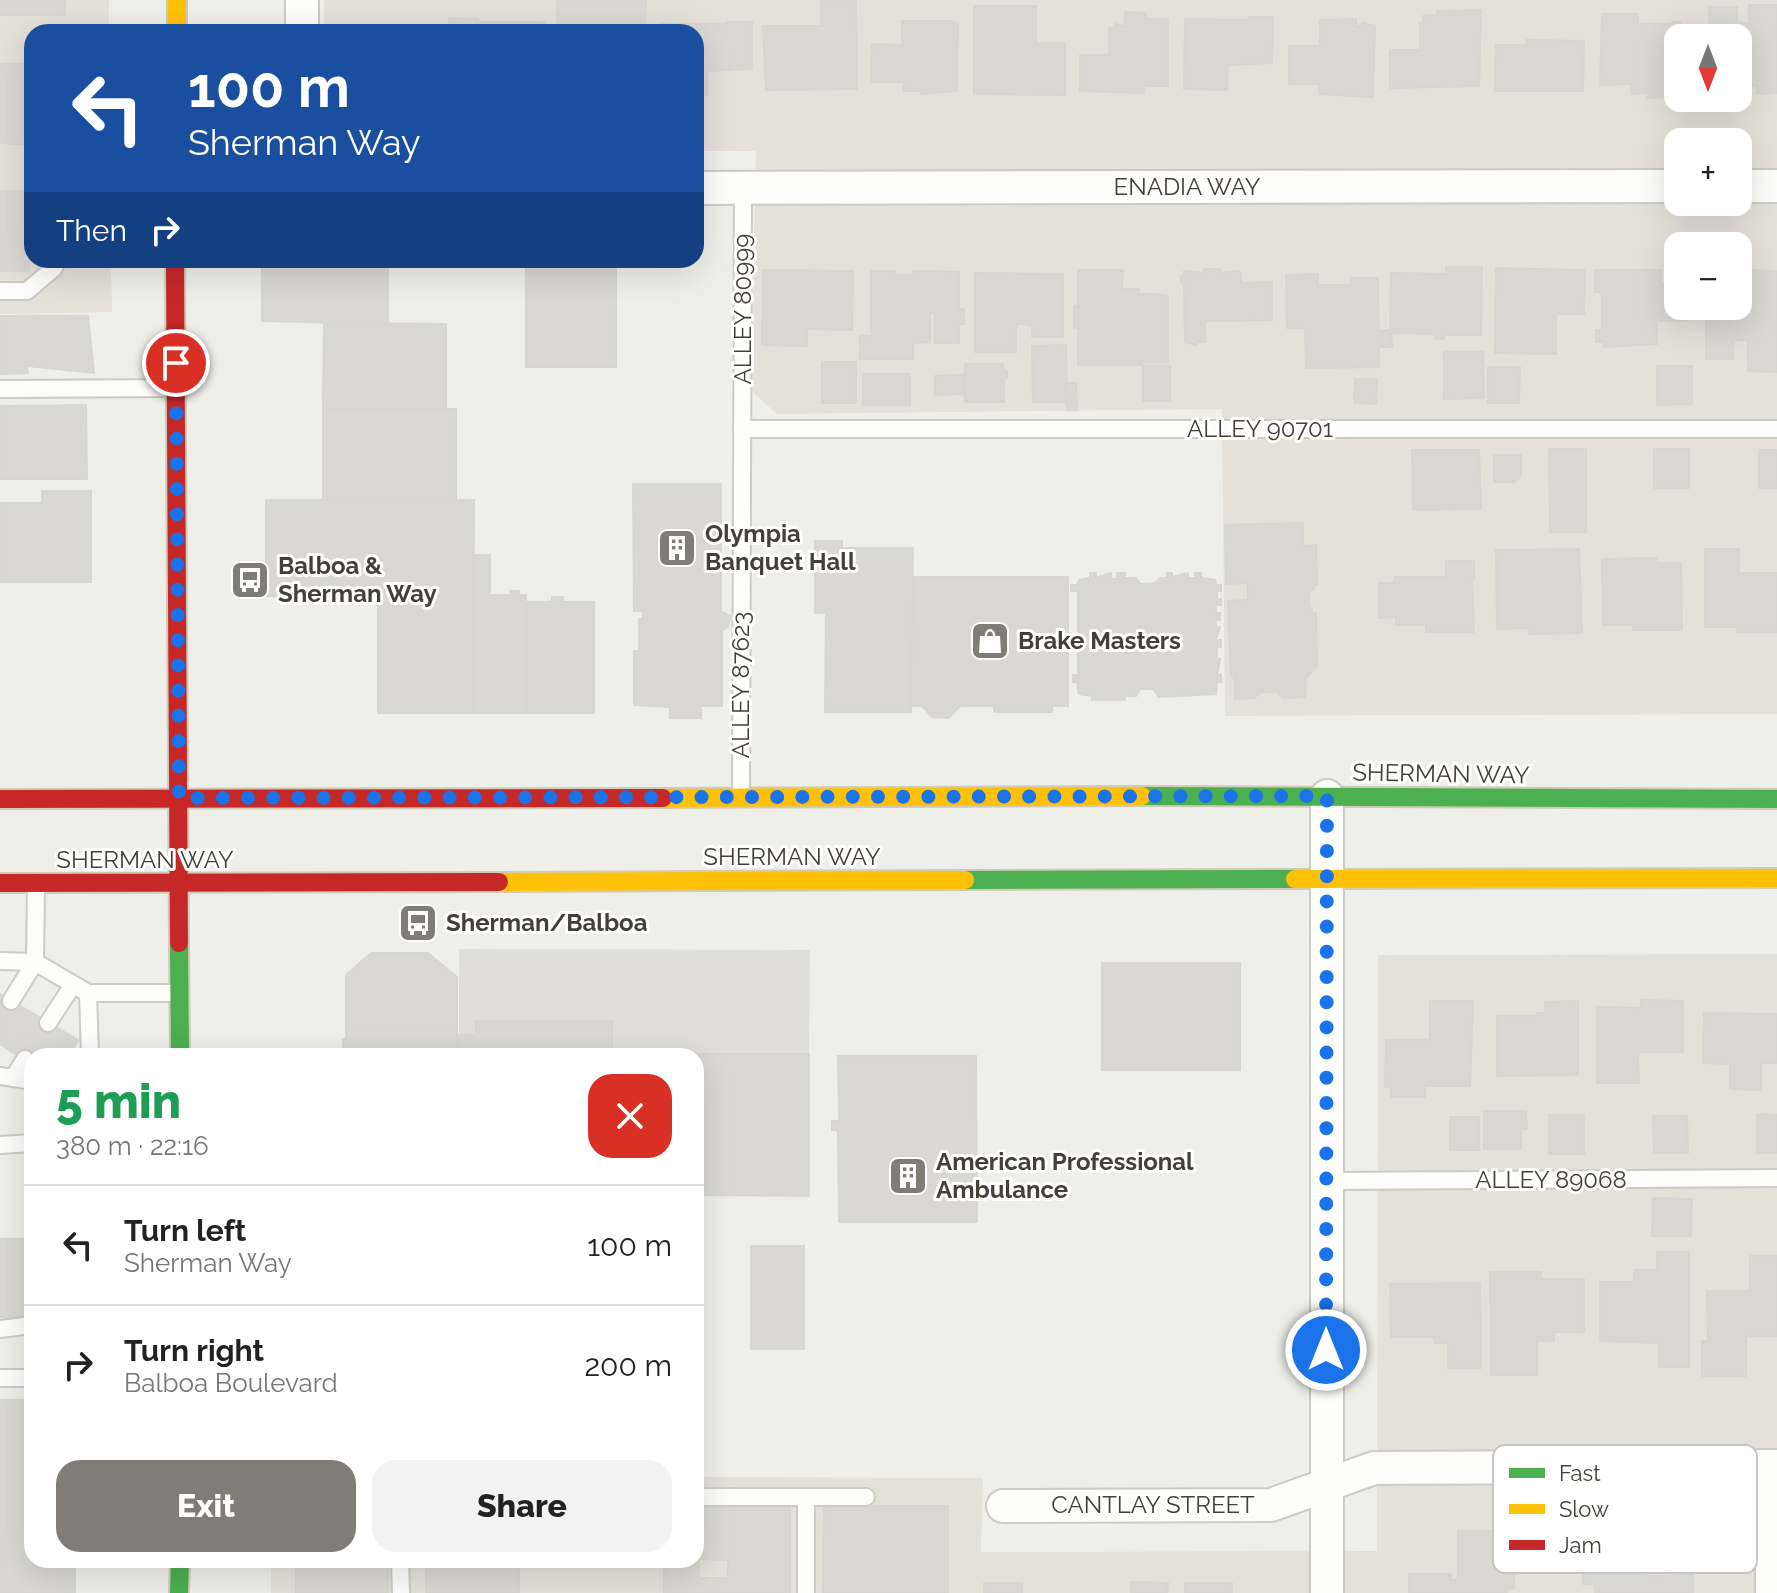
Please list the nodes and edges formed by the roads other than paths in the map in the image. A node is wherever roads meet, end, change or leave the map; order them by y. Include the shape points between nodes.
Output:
1 (177, 0) edge
2 (302, 0) edge
3 (177, 24) edge
4 (302, 24) edge
5 (1664, 186) edge
6 (1752, 186) edge
7 (1777, 186) edge
8 (704, 188) edge
9 (743, 189) junction
10 (54, 268) edge
11 (175, 268) edge
12 (0, 291) edge
13 (176, 388) junction
14 (0, 389) edge
15 (742, 429) junction
16 (1777, 429) edge
17 (1327, 796) junction
18 (741, 797) junction
19 (179, 798) junction
20 (0, 799) edge
21 (1777, 799) edge
22 (1777, 878) edge
23 (1326, 879) junction
24 (0, 883) edge
25 (36, 884) junction
26 (179, 884) junction
27 (0, 961) edge
28 (35, 962) junction
29 (80, 989) junction
30 (179, 993) junction
31 (11, 1001) dead end
32 (48, 1023) dead end
33 (89, 1048) edge
34 (180, 1048) edge
35 (24, 1060) edge
36 (6, 1077) edge
37 (24, 1144) edge
38 (0, 1145) edge
39 (1777, 1178) edge
40 (1326, 1181) junction
41 (24, 1326) edge
42 (0, 1329) edge
43 (0, 1378) edge
44 (24, 1378) edge
45 (1775, 1466) edge
46 (1493, 1467) edge
47 (1327, 1485) junction
48 (704, 1497) edge
49 (806, 1497) junction
50 (866, 1497) dead end
51 (1003, 1506) dead end
52 (180, 1568) edge
53 (400, 1568) edge
54 (179, 1593) edge
55 (401, 1593) edge
56 (806, 1593) edge
57 (1327, 1593) edge
58 (1772, 1593) edge

1 - 3 main road
2 - 4 street
5 - 9 street, ENADIA WAY
6 - 7 street
8 - 9 street, ENADIA WAY
9 - 15 lane, ALLEY 80999
10 - 12 lane via 27,291
11 - 13 main road
13 - 14 lane
13 - 19 main road
15 - 16 lane, ALLEY 90701
15 - 18 lane, ALLEY 87623
17 - 18 main road, SHERMAN WAY
17 - 21 main road, SHERMAN WAY
17 - 23 street
18 - 19 main road, SHERMAN WAY
19 - 20 main road, SHERMAN WAY
19 - 26 main road
22 - 23 main road, SHERMAN WAY
23 - 26 main road, SHERMAN WAY
23 - 40 street
24 - 25 main road, SHERMAN WAY
25 - 26 main road, SHERMAN WAY
25 - 28 lane
26 - 30 main road
27 - 28 lane
28 - 29 lane
28 - 31 lane
29 - 30 lane
29 - 32 lane
29 - 33 lane
30 - 34 main road
35 - 36 lane
37 - 38 lane
39 - 40 lane, ALLEY 89068
40 - 47 street
41 - 42 lane
43 - 44 lane
45 - 58 street
46 - 47 street, CANTLAY STREET via 1374,1468
47 - 51 street, CANTLAY STREET via 1271,1505
47 - 57 street
48 - 49 lane
49 - 50 lane
49 - 56 lane
52 - 54 main road
53 - 55 lane

